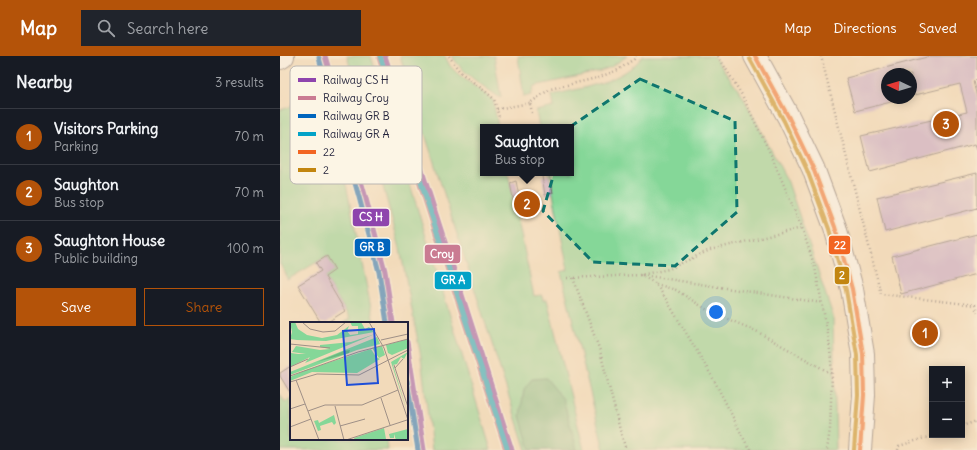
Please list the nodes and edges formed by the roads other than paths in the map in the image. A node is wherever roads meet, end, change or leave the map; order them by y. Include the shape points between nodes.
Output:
1 (283, 56) edge
2 (755, 56) edge
3 (280, 58) edge
4 (860, 450) edge

1 - 3 street
2 - 4 street via 813,168 835,227 852,289 863,354 864,395

